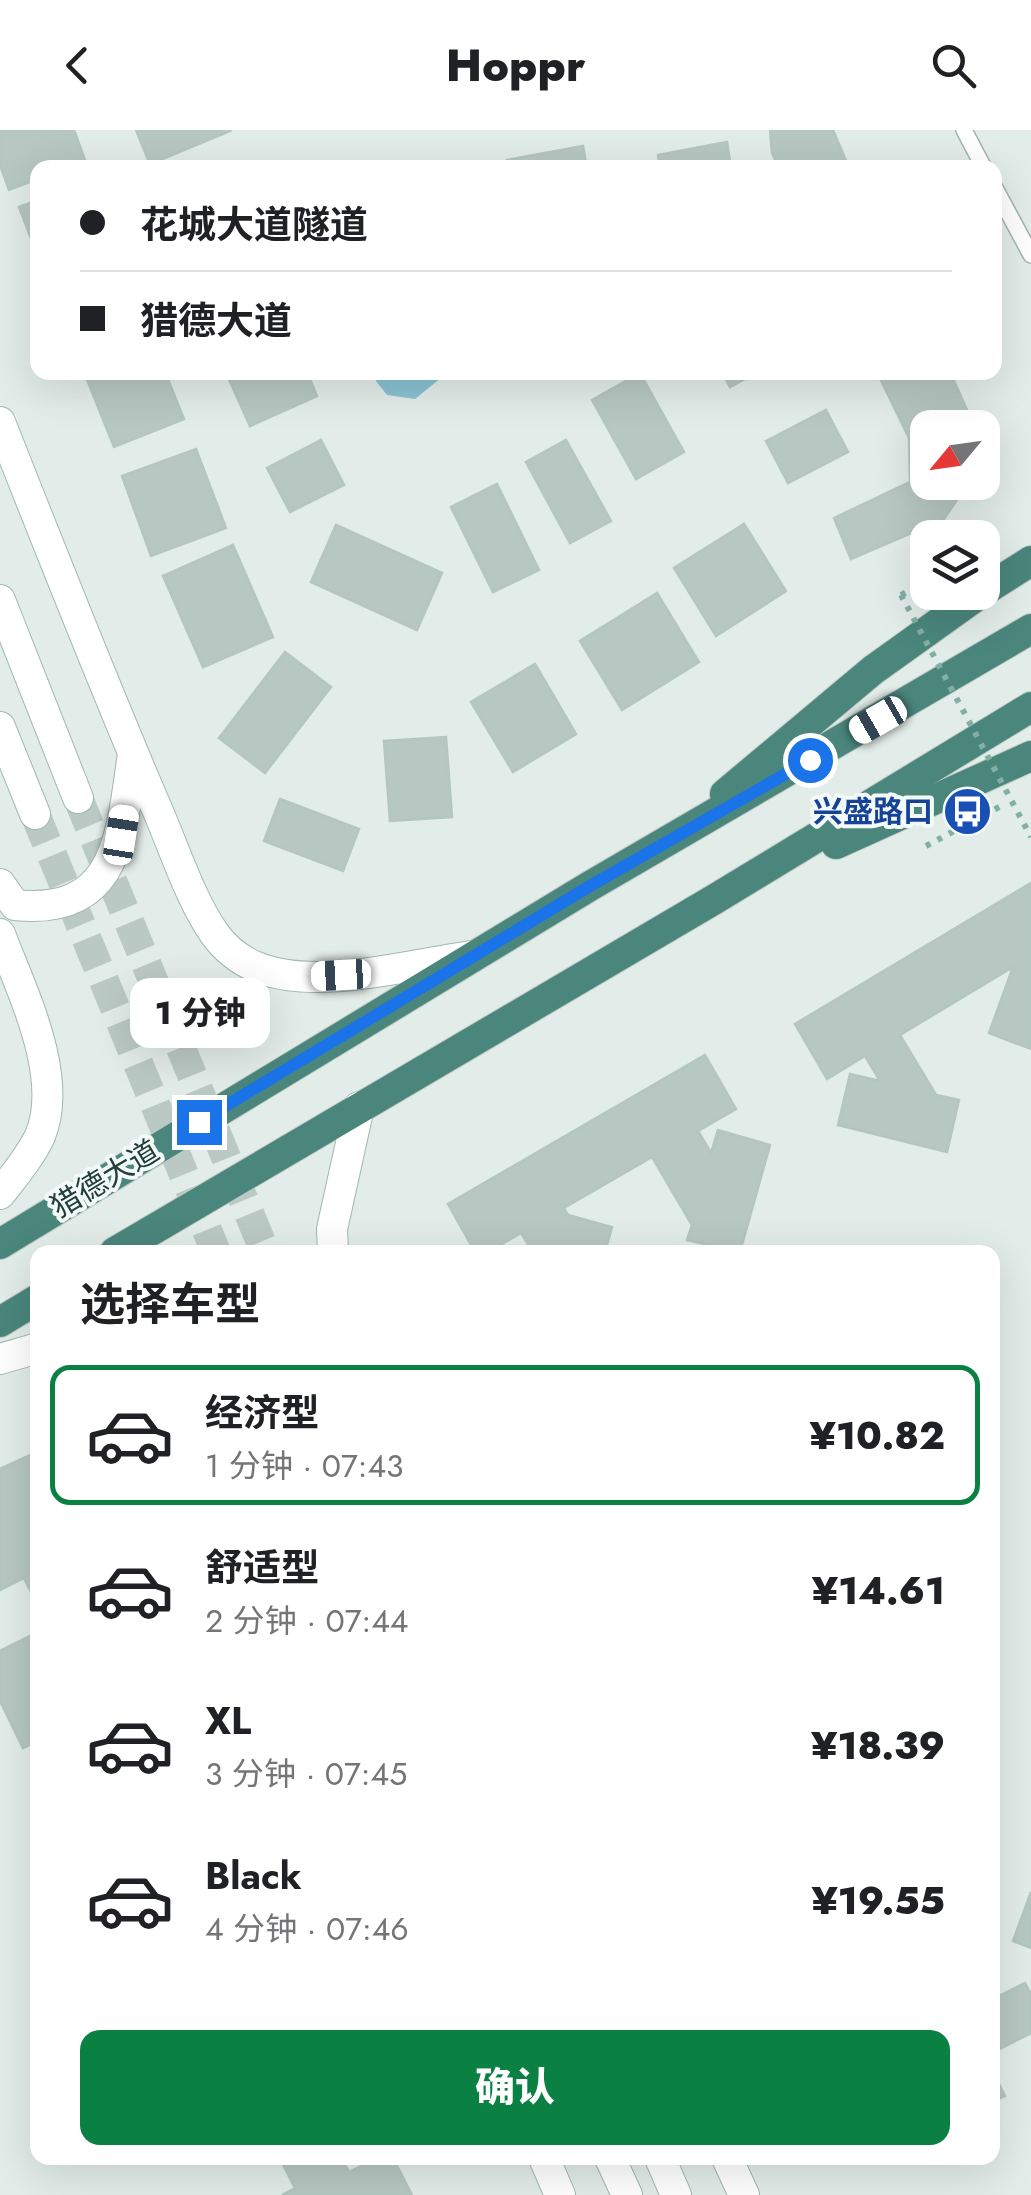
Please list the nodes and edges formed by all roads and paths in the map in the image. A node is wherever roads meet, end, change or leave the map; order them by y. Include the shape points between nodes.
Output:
1 (964, 130) edge
2 (980, 160) edge
3 (1002, 201) edge
4 (1031, 256) edge
5 (0, 422) edge
6 (1009, 536) dead end
7 (1000, 541) edge
8 (1031, 561) edge
9 (1000, 581) edge
10 (910, 590) edge
11 (0, 600) edge
12 (957, 610) edge
13 (1031, 629) edge
14 (1031, 707) edge
15 (0, 727) edge
16 (134, 754) junction
17 (1031, 756) edge
18 (78, 798) tunnel mouth
19 (1012, 801) junction
20 (34, 814) tunnel mouth
21 (1031, 838) edge
22 (674, 839) junction
23 (926, 846) dead end
24 (0, 884) edge
25 (715, 899) junction
26 (0, 934) edge
27 (471, 956) junction
28 (359, 1107) junction
29 (0, 1194) edge
30 (0, 1244) edge
31 (128, 1245) edge
32 (333, 1245) edge
33 (30, 1304) edge
34 (0, 1322) edge
35 (30, 1350) edge
36 (0, 1358) edge
37 (547, 2165) edge
38 (613, 2165) edge
39 (663, 2165) edge
40 (730, 2165) edge
41 (560, 2195) edge
42 (627, 2195) edge
43 (676, 2195) edge
44 (744, 2195) edge

1 - 2 lane
3 - 4 lane
5 - 16 main road
6 - 7 path
8 - 9 highway
10 - 19 path, bridge via 901,595
11 - 18 main road
12 - 22 highway via 872,670
13 - 22 highway
14 - 25 highway
15 - 20 main road
16 - 24 main road via 121,835 108,869 80,895 44,908 15,906
16 - 27 main road via 202,912 229,951 250,964 302,977
17 - 25 highway
19 - 21 path, bridge
19 - 23 path
22 - 27 highway, 猎德大道
25 - 28 highway
26 - 29 main road via 46,1068 48,1099 40,1134
27 - 30 highway, 猎德大道
28 - 31 highway
28 - 32 main road
33 - 34 highway
35 - 36 main road
37 - 41 main road
38 - 42 main road
39 - 43 main road
40 - 44 main road

